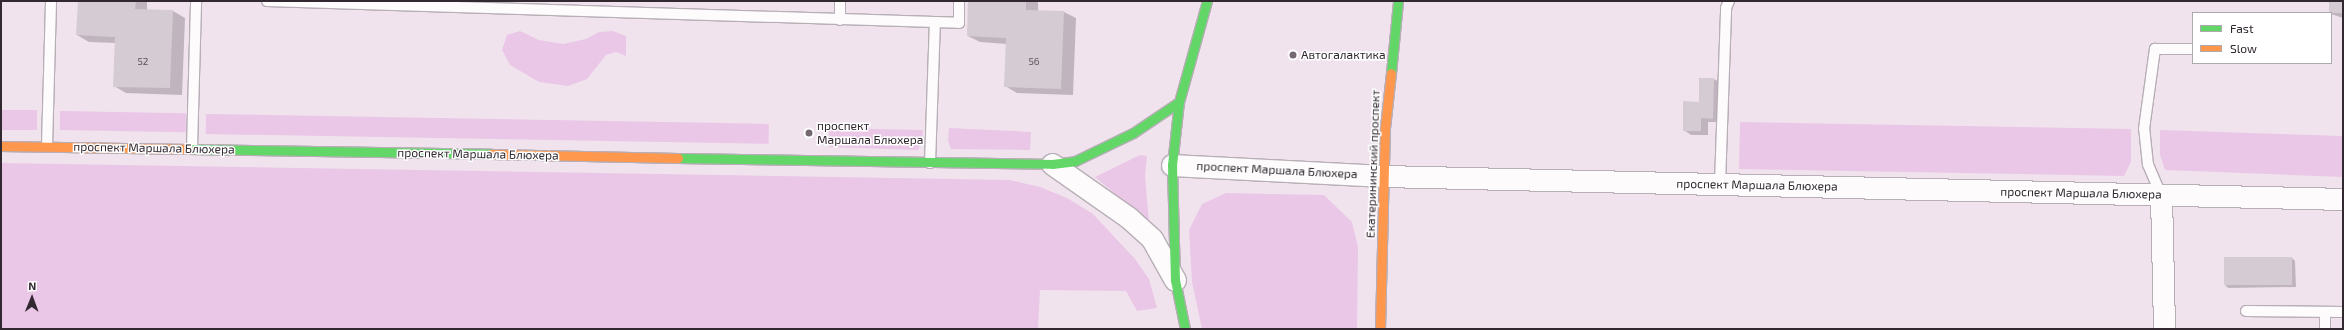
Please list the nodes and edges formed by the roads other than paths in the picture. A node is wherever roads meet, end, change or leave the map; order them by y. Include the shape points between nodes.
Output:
1 (51, 1) edge
2 (196, 1) edge
3 (267, 1) edge
4 (840, 1) edge
5 (959, 1) edge
6 (1207, 1) edge
7 (1398, 1) edge
8 (1729, 1) edge
9 (840, 20) junction
10 (935, 22) junction
11 (2192, 49) edge
12 (1179, 102) junction
13 (1, 146) edge
14 (47, 146) junction
15 (192, 148) junction
16 (930, 162) junction
17 (1052, 164) junction
18 (1172, 165) junction
19 (1383, 176) junction
20 (1720, 184) junction
21 (2161, 195) junction
22 (2343, 199) edge
23 (1175, 280) junction
24 (2246, 311) dead end
25 (2325, 312) junction
26 (2343, 312) edge
27 (1185, 329) edge
28 (1380, 329) edge
29 (2164, 329) edge
30 (2325, 329) edge

1 - 14 lane
2 - 15 lane
3 - 9 lane
4 - 9 lane
5 - 10 lane via 959,23
6 - 12 street
7 - 19 street, Екатерининский проспект via 1388,91
8 - 20 lane via 1726,8
9 - 10 lane
10 - 16 lane
11 - 21 lane via 2154,49 2144,129 2148,164
12 - 17 street, проспект Маршала Блюхера via 1133,133 1075,161
12 - 18 street
13 - 14 street, проспект Маршала Блюхера
14 - 15 street, проспект Маршала Блюхера
15 - 16 street, проспект Маршала Блюхера
16 - 17 street, проспект Маршала Блюхера
17 - 23 street via 1129,218 1146,234
18 - 19 street, проспект Маршала Блюхера
18 - 23 street
19 - 20 street, проспект Маршала Блюхера
19 - 28 street, Екатерининский проспект
20 - 21 street, проспект Маршала Блюхера
21 - 22 street, проспект Маршала Блюхера
21 - 29 street
23 - 27 street
24 - 25 lane
25 - 26 lane
25 - 30 lane

